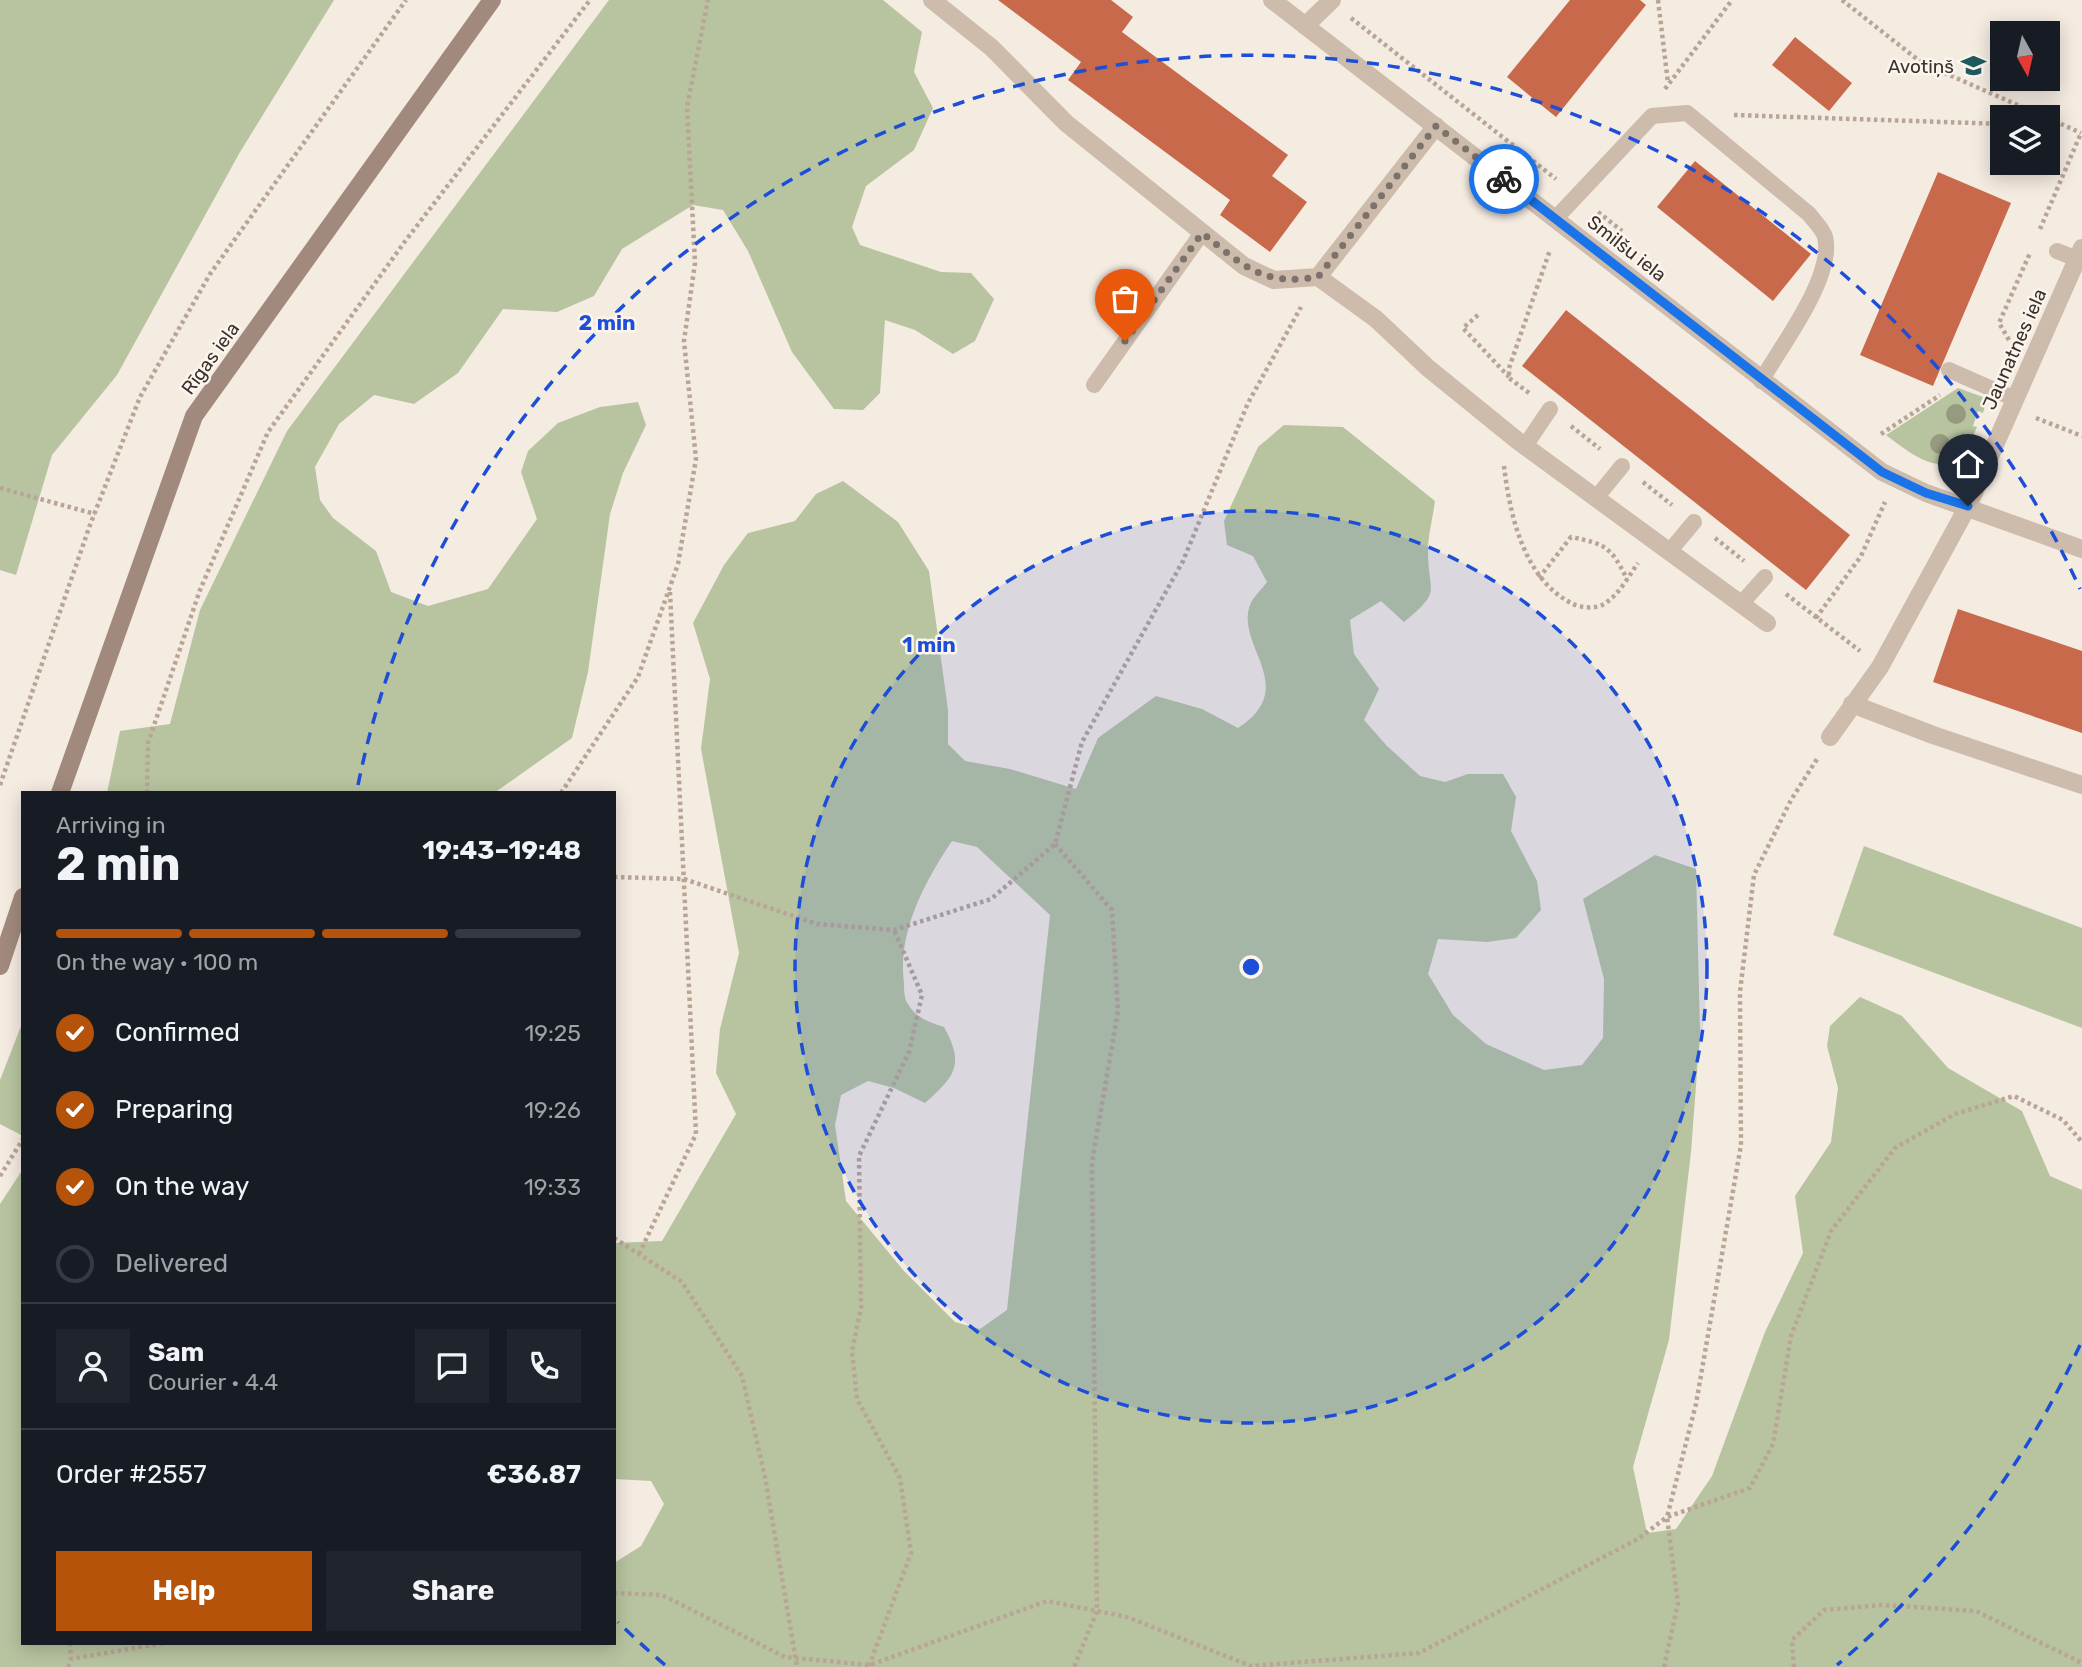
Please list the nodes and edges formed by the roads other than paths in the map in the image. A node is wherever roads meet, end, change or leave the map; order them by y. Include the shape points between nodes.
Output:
1 (492, 0) edge
2 (932, 0) edge
3 (1272, 0) edge
4 (1331, 1) edge
5 (1305, 26) junction
6 (1436, 126) junction
7 (1562, 223) junction
8 (1202, 233) junction
9 (2057, 251) dead end
10 (2080, 253) edge
11 (1318, 277) junction
12 (1955, 373) road end
13 (1761, 381) junction
14 (1094, 385) dead end
15 (2015, 399) junction
16 (1550, 410) road end
17 (1521, 443) junction
18 (1622, 466) road end
19 (1596, 498) junction
20 (1968, 506) junction
21 (1694, 522) road end
22 (1662, 546) junction
23 (2082, 548) edge
24 (1765, 577) road end
25 (1741, 604) junction
26 (1767, 623) dead end
27 (1852, 704) junction
28 (1830, 737) road end
29 (2082, 785) edge
30 (61, 791) edge
31 (21, 903) edge
32 (0, 966) edge

1 - 30 main road, Rīgas iela via 194,416
2 - 8 street via 992,48 1066,123
3 - 5 street, Smilšu iela
4 - 5 street
5 - 6 street, Smilšu iela
6 - 7 street, Smilšu iela
6 - 11 street
7 - 13 street, Smilšu iela
7 - 13 lane via 1578,196 1652,116 1687,113 1809,214 1824,234 1827,252 1821,277
8 - 11 street via 1244,266 1274,280
8 - 14 lane
9 - 10 lane
10 - 15 street, Jaunatnes iela
11 - 17 street via 1376,319
12 - 15 lane
13 - 20 street, Smilšu iela via 1882,472
15 - 20 street, Jaunatnes iela
16 - 17 lane
17 - 19 street
18 - 19 lane
19 - 22 street
20 - 23 street, Smilšu iela
20 - 27 street, Jaunatnes iela via 1880,667
21 - 22 lane
22 - 25 street
24 - 25 lane
25 - 26 street
27 - 28 street, Jaunatnes iela
27 - 29 street
31 - 32 main road

